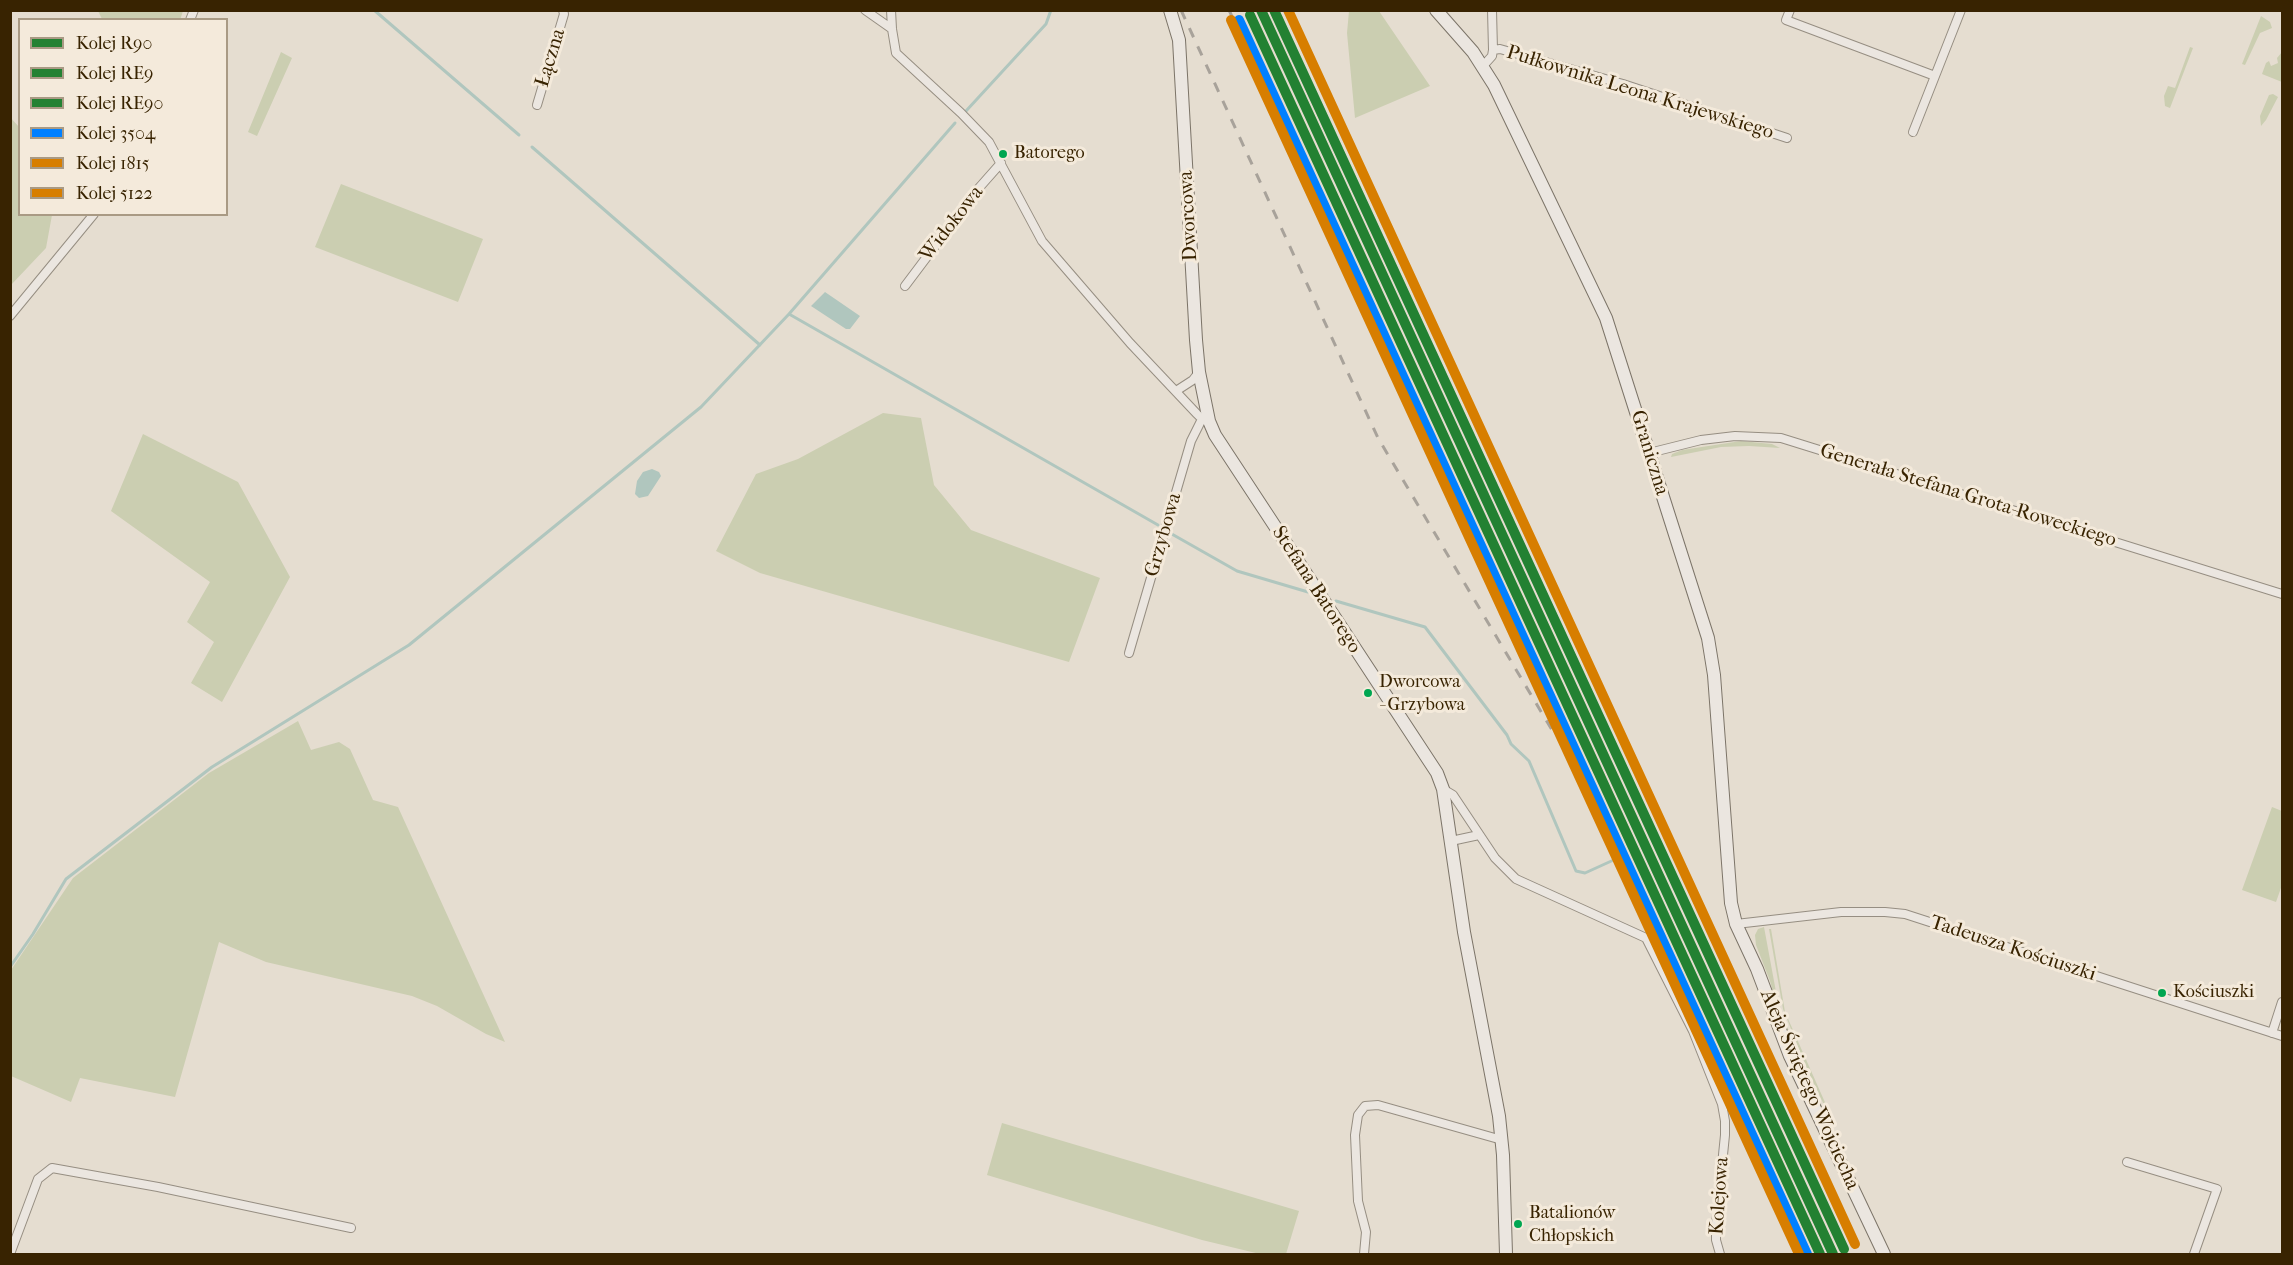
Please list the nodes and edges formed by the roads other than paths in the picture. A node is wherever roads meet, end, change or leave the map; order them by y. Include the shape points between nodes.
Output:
1 (564, 10) edge
2 (865, 10) edge
3 (891, 10) edge
4 (1170, 10) edge
5 (1436, 10) edge
6 (1492, 10) edge
7 (1790, 10) edge
8 (1961, 10) edge
9 (892, 29) junction
10 (1494, 50) junction
11 (1483, 66) junction
12 (1935, 76) junction
13 (537, 105) dead end
14 (1912, 132) dead end
15 (1787, 138) dead end
16 (1001, 163) junction
17 (92, 216) edge
18 (905, 286) dead end
19 (10, 316) edge
20 (1199, 372) junction
21 (1176, 392) junction
22 (1206, 420) junction
23 (1649, 453) junction
24 (2283, 594) edge
25 (1129, 653) dead end
26 (1443, 789) junction
27 (1479, 835) junction
28 (1451, 841) junction
29 (1736, 924) junction
30 (1646, 938) joint
31 (2283, 1002) edge
32 (2272, 1033) junction
33 (2283, 1036) edge
34 (1502, 1140) junction
35 (2127, 1162) dead end
36 (351, 1228) dead end
37 (10, 1254) edge
38 (1364, 1254) edge
39 (1506, 1254) edge
40 (1720, 1254) edge
41 (1884, 1254) edge
42 (2194, 1254) edge

1 - 13 street, Łączna
2 - 9 street
3 - 9 street, Stefana Batorego
4 - 20 street, Dworcowa via 1179,40
5 - 11 street, Graniczna
6 - 10 street
7 - 12 street via 1786,20
8 - 12 street
9 - 16 street, Stefana Batorego via 896,53 989,142
10 - 11 street
10 - 15 street, Pułkownika Leona Krajewskiego via 1623,84
11 - 23 street, Graniczna via 1605,318
12 - 14 street
16 - 18 street, Widokowa
16 - 21 street, Stefana Batorego via 1042,241
17 - 19 street
20 - 21 street
20 - 22 street, Dworcowa
21 - 22 street, Stefana Batorego
22 - 25 street, Grzybowa via 1191,441
22 - 26 street, Stefana Batorego via 1437,773
23 - 24 street, Generała Stefana Grota-Roweckiego via 1736,436 1781,438
23 - 29 street, Graniczna via 1708,638
26 - 27 street, Stefana Batorego via 1453,795
26 - 28 street
27 - 28 street
27 - 30 street, Stefana Batorego via 1516,879
28 - 34 street
29 - 32 street, Tadeusza Kościuszki via 1841,912 1905,914
29 - 41 street, Aleja Świętego Wojciecha via 1790,1056
30 - 40 street, Kolejowa via 1693,1031 1722,1104 1725,1135 1716,1224
31 - 32 street
32 - 33 street, Tadeusza Kościuszki
34 - 38 street via 1378,1105 1365,1107 1358,1115 1355,1135 1358,1202 1366,1232
34 - 39 street
35 - 42 street via 2217,1189
36 - 37 street via 52,1168 38,1179

